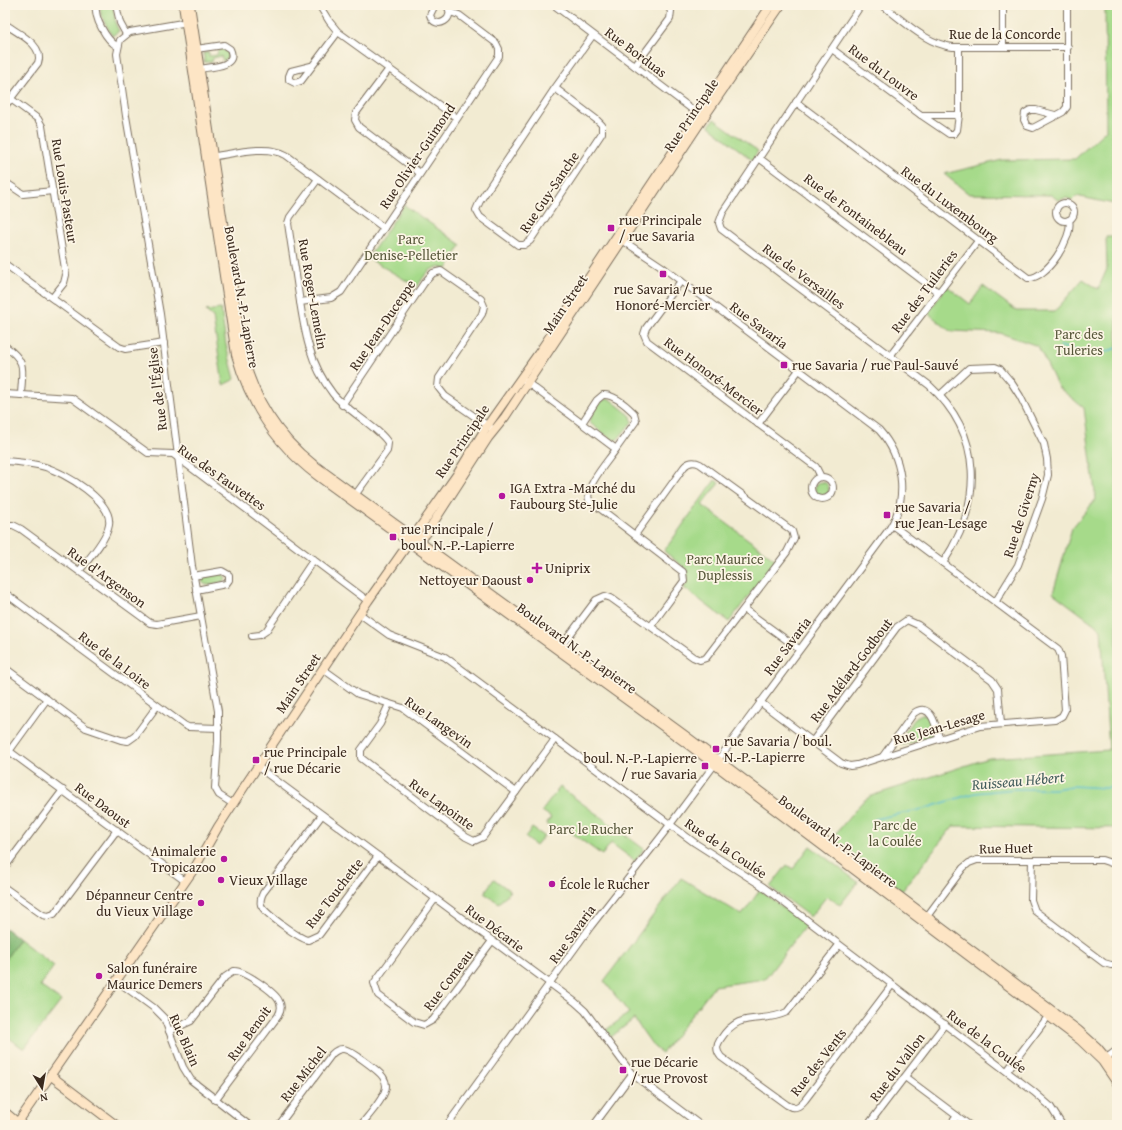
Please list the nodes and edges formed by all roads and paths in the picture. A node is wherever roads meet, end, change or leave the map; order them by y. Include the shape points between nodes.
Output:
1 (96, 5) edge
2 (116, 5) edge
3 (183, 5) edge
4 (190, 5) edge
5 (319, 5) edge
6 (435, 5) edge
7 (446, 5) edge
8 (554, 5) edge
9 (667, 5) edge
10 (771, 5) edge
11 (781, 5) edge
12 (861, 5) edge
13 (882, 5) edge
14 (1003, 5) edge
15 (1067, 5) edge
16 (450, 12) junction
17 (189, 22) junction
18 (5, 24) edge
19 (338, 32) junction
20 (126, 34) junction
21 (593, 35) junction
22 (117, 46) junction
23 (1003, 47) junction
24 (1068, 47) junction
25 (832, 48) junction
26 (959, 48) junction
27 (196, 49) junction
28 (311, 66) dead end
29 (635, 66) junction
30 (196, 69) junction
31 (389, 69) junction
32 (555, 88) junction
33 (11, 99) junction
34 (796, 102) junction
35 (5, 106) edge
36 (921, 115) junction
37 (959, 115) junction
38 (1056, 115) junction
39 (701, 116) junction
40 (457, 118) junction
41 (209, 158) junction
42 (759, 158) junction
43 (420, 173) junction
44 (318, 179) junction
45 (5, 182) edge
46 (53, 191) junction
47 (1069, 220) dead end
48 (384, 228) junction
49 (620, 238) junction
50 (978, 241) junction
51 (5, 264) edge
52 (681, 281) junction
53 (938, 292) junction
54 (52, 298) junction
55 (300, 302) junction
56 (164, 343) junction
57 (5, 346) edge
58 (890, 356) junction
59 (799, 370) junction
60 (524, 381) junction
61 (5, 394) edge
62 (21, 395) junction
63 (940, 395) junction
64 (342, 405) junction
65 (582, 423) junction
66 (758, 424) junction
67 (491, 428) junction
68 (616, 449) junction
69 (177, 457) junction
70 (5, 462) edge
71 (821, 477) dead end
72 (353, 498) junction
73 (5, 525) edge
74 (892, 525) junction
75 (635, 535) junction
76 (414, 541) junction
77 (314, 559) junction
78 (943, 563) junction
79 (79, 571) junction
80 (193, 576) junction
81 (196, 590) junction
82 (5, 593) edge
83 (368, 601) junction
84 (996, 601) junction
85 (744, 609) junction
86 (360, 614) junction
87 (201, 616) junction
88 (651, 626) junction
89 (252, 636) dead end
90 (560, 648) junction
91 (799, 649) junction
92 (5, 668) edge
93 (323, 669) junction
94 (47, 699) junction
95 (760, 702) junction
96 (389, 704) junction
97 (157, 706) junction
98 (1001, 723) junction
99 (219, 728) junction
100 (939, 738) junction
101 (555, 739) junction
102 (812, 742) junction
103 (7, 749) edge
104 (883, 756) junction
105 (5, 757) edge
106 (716, 762) junction
107 (258, 767) junction
108 (63, 790) junction
109 (516, 792) junction
110 (233, 804) junction
111 (322, 815) junction
112 (670, 824) junction
113 (117, 830) junction
114 (378, 856) junction
115 (1032, 860) junction
116 (1117, 865) edge
117 (5, 867) edge
118 (186, 881) junction
119 (5, 888) edge
120 (435, 899) junction
121 (925, 919) junction
122 (492, 941) junction
123 (840, 945) junction
124 (1117, 965) edge
125 (117, 981) junction
126 (550, 984) junction
127 (892, 985) junction
128 (1050, 1013) junction
129 (945, 1024) junction
130 (169, 1031) junction
131 (1117, 1050) edge
132 (1104, 1059) junction
133 (1006, 1071) junction
134 (1117, 1071) edge
135 (632, 1074) junction
136 (50, 1075) junction
137 (906, 1077) junction
138 (1117, 1082) edge
139 (215, 1100) junction
140 (5, 1112) edge
141 (957, 1116) junction
142 (18, 1124) edge
143 (116, 1125) edge
144 (249, 1125) edge
145 (279, 1125) edge
146 (361, 1125) edge
147 (447, 1125) edge
148 (594, 1125) edge
149 (700, 1125) edge
150 (868, 1125) edge
151 (950, 1125) edge
152 (969, 1125) edge
153 (1062, 1125) edge

1 - 22 street via 96,14 107,35
2 - 20 street via 120,23
3 - 17 street, Boulevard N.-P.-Lapierre
4 - 17 street, Boulevard N.-P.-Lapierre
5 - 19 street
6 - 16 street via 430,15 436,23 445,22
7 - 16 street
8 - 21 street, Rue Borduas
9 - 29 street via 671,11 670,19
10 - 39 street, Rue Principale
11 - 39 street, Rue Principale
12 - 25 street, Rue de Versailles
13 - 26 street, Rue de la Concorde via 931,41
14 - 23 street
15 - 24 street
16 - 40 street, Rue Olivier-Guimond via 459,15 496,43 500,53
17 - 20 street
17 - 27 street, Boulevard N.-P.-Lapierre
17 - 30 street, Boulevard N.-P.-Lapierre
18 - 33 street via 36,47 40,57
19 - 28 street
19 - 31 street
20 - 22 street
21 - 29 street, Rue Borduas
21 - 32 street, Rue Guy-Sanche
22 - 56 street, Rue de l'Église
23 - 24 street, Rue de la Concorde
23 - 26 street, Rue de la Concorde
24 - 38 street via 1068,102 1065,110
25 - 34 street, Rue de Versailles
25 - 36 street, Rue du Louvre
26 - 37 street, Rue du Louvre
27 - 30 street, Boulevard N.-P.-Lapierre
27 - 30 street via 224,45 229,46 232,54 229,63
29 - 39 street, Rue Borduas
30 - 41 street, Boulevard N.-P.-Lapierre
31 - 40 street
31 - 43 street via 356,113 355,120 358,127
32 - 32 street, Rue Guy-Sanche via 597,120 602,125 602,133 530,241 518,245 481,218 477,208
33 - 35 street
33 - 46 street, Rue Louis-Pasteur via 41,124
34 - 42 street, Rue de Versailles
34 - 50 street, Rue du Luxembourg
36 - 37 street, Rue du Louvre
36 - 37 street, Rue du Louvre via 949,134 954,134
38 - 38 street via 1030,110 1025,113 1024,120 1027,126 1034,128
39 - 49 street, Rue Principale
40 - 43 street, Rue Olivier-Guimond
41 - 44 street via 274,150 286,155
41 - 72 street, Boulevard N.-P.-Lapierre via 239,338 251,382 268,413 291,444
42 - 53 street, Rue de Fontainebleau
42 - 58 street, Rue de Versailles via 721,215 720,228
43 - 48 street, Rue Olivier-Guimond
44 - 48 street
44 - 55 street, Rue Roger-Lemelin via 288,221
45 - 46 street via 23,194
46 - 54 street, Rue Louis-Pasteur via 66,275 64,283
47 - 50 street, Rue du Luxembourg via 1069,233 1063,248 1035,278 1028,278
48 - 55 street, Rue Olivier-Guimond via 338,294 331,298
49 - 52 street, Rue Savaria
49 - 60 street, Main Street
50 - 53 street, Rue des Tuileries
51 - 54 street
52 - 59 street, Rue Savaria
52 - 66 street, Rue Honoré-Mercier via 647,326 645,338
53 - 58 street, Rue des Tuileries
54 - 56 street via 119,347 125,349
55 - 64 street, Rue Roger-Lemelin via 307,344 315,366
56 - 69 street, Rue de l'Église
57 - 62 street via 18,356 21,362
58 - 63 street, Rue de Versailles
59 - 66 street
59 - 74 street, Rue Savaria via 872,424 887,440 896,457 901,476 900,503
60 - 65 street
60 - 67 street, Rue Principale
61 - 62 street, Rue des Fauvettes
62 - 69 street, Rue des Fauvettes via 72,398 148,453 169,453
63 - 78 street, Rue de Versailles via 964,436 970,455 972,475 972,492 966,521
63 - 84 street, Rue de Giverny via 969,368 997,368 1020,396 1044,444 1048,475 1042,499 1018,565
64 - 67 street, Rue Jean-Duceppe via 424,283 433,273 441,271 482,300 484,306 482,314 439,378 438,388 445,396
64 - 72 street, Rue Roger-Lemelin via 388,443 387,451
65 - 68 street
65 - 68 street via 603,395 611,396 624,405 634,413 636,422
66 - 71 street, Rue Honoré-Mercier via 816,468
67 - 76 street, Rue Principale
68 - 75 street via 589,488 587,496 593,505
69 - 77 street, Rue des Fauvettes
69 - 80 street, Rue de l'Église
70 - 79 street via 35,464 56,471 104,505 110,519 108,530
72 - 76 street, Boulevard N.-P.-Lapierre
73 - 79 street, Rue d'Argenson via 21,529
74 - 78 street, Rue Jean-Lesage
74 - 91 street, Rue Savaria
75 - 85 street via 686,464 700,464 787,527 794,535 790,547
75 - 88 street via 681,569 684,575 681,585
76 - 83 street, Rue Principale
76 - 90 street, Boulevard N.-P.-Lapierre
77 - 83 street, Rue des Fauvettes
77 - 89 street via 266,631
78 - 84 street, Rue Jean-Lesage
79 - 87 street, Rue d'Argenson via 150,623
80 - 81 street, Rue de l'Église
80 - 81 street via 222,570 229,575 228,582 223,585
81 - 87 street, Rue de l'Église
82 - 97 street, Rue de la Loire
83 - 86 street, Rue Principale
84 - 98 street, Rue Jean-Lesage via 1059,651 1065,710 1062,716 1055,720
85 - 88 street via 709,656 702,660 693,657
85 - 91 street
86 - 93 street, Main Street
86 - 101 street, Rue de la Coulée via 389,635 441,654
87 - 99 street, Rue de l'Église
88 - 90 street via 611,598 604,596 596,600
90 - 106 street, Boulevard N.-P.-Lapierre
91 - 95 street, Rue Savaria
92 - 94 street
93 - 96 street, Rue Langevin via 358,694
93 - 107 street, Main Street
94 - 97 street via 86,728 124,741 135,736
94 - 103 street
95 - 102 street, Rue Jean-Lesage
95 - 106 street, Rue Savaria
96 - 109 street, Rue Langevin via 403,708
96 - 109 street, Rue Lapointe via 377,730 362,750 361,758 470,840 483,837
97 - 99 street, Rue de la Loire via 186,726
98 - 100 street, Rue Jean-Lesage via 980,726
98 - 102 street, Rue Adélard-Godbout via 998,689 993,681 918,625 907,620 897,627
99 - 110 street, Rue de l'Église via 216,788 219,794
100 - 104 street, Rue Jean-Lesage
100 - 104 street via 931,714 919,710 914,713
101 - 109 street, Rue Lapointe
101 - 112 street, Rue de la Coulée
102 - 104 street, Rue Jean-Lesage via 847,765 857,765
103 - 105 street
103 - 108 street, Rue Daoust
106 - 112 street, Rue Savaria
106 - 121 street, Boulevard N.-P.-Lapierre
107 - 110 street
107 - 111 street, Rue Décarie
108 - 113 street, Rue Daoust
108 - 117 street
110 - 118 street
111 - 114 street, Rue Décarie
111 - 114 street, Rue Touchette via 263,893 261,900 264,909 298,936 308,940 319,935
112 - 123 street, Rue de la Coulée via 762,886
112 - 126 street, Rue Savaria
113 - 118 street, Rue Daoust
113 - 119 street via 54,914 46,916 39,913
114 - 120 street, Rue Décarie
115 - 116 street, Rue Huet via 1102,860
115 - 121 street, Rue Huet via 981,859 972,862 963,868
115 - 124 street via 1031,900 1036,911 1104,963
118 - 125 street
120 - 122 street, Rue Décarie
120 - 122 street, Rue Comeau via 374,983 378,995 414,1022 424,1025 433,1020
121 - 128 street, Boulevard N.-P.-Lapierre
122 - 126 street, Rue Décarie
123 - 127 street, Rue de la Coulée
123 - 127 street, Rue des Vents via 787,1012 741,1020 731,1025 718,1043 721,1057 791,1108 798,1107
125 - 130 street, Rue Blain via 158,1011
125 - 136 street
126 - 135 street, Rue Décarie via 585,1011
126 - 147 street, Rue Savaria
127 - 129 street, Rue de la Coulée
128 - 132 street, Boulevard N.-P.-Lapierre
128 - 133 street
129 - 133 street, Rue de la Coulée
129 - 137 street, Rue du Vallon
130 - 139 street, Rue Blain via 188,1076
130 - 139 street, Rue Benoit via 193,1019 225,977 234,971 246,973 278,999 281,1006 278,1016
131 - 132 street
132 - 134 street, Boulevard N.-P.-Lapierre
132 - 138 street, Boulevard N.-P.-Lapierre
133 - 153 street, Rue de la Coulée via 1048,1104
135 - 148 street
135 - 149 street, Rue Décarie
136 - 142 street
136 - 143 street
137 - 141 street
137 - 150 street, Rue du Vallon
139 - 144 street, Rue Blain
140 - 142 street
141 - 151 street
141 - 152 street
145 - 146 street, Rue Michel via 332,1054 343,1049 381,1074 386,1084 384,1094

